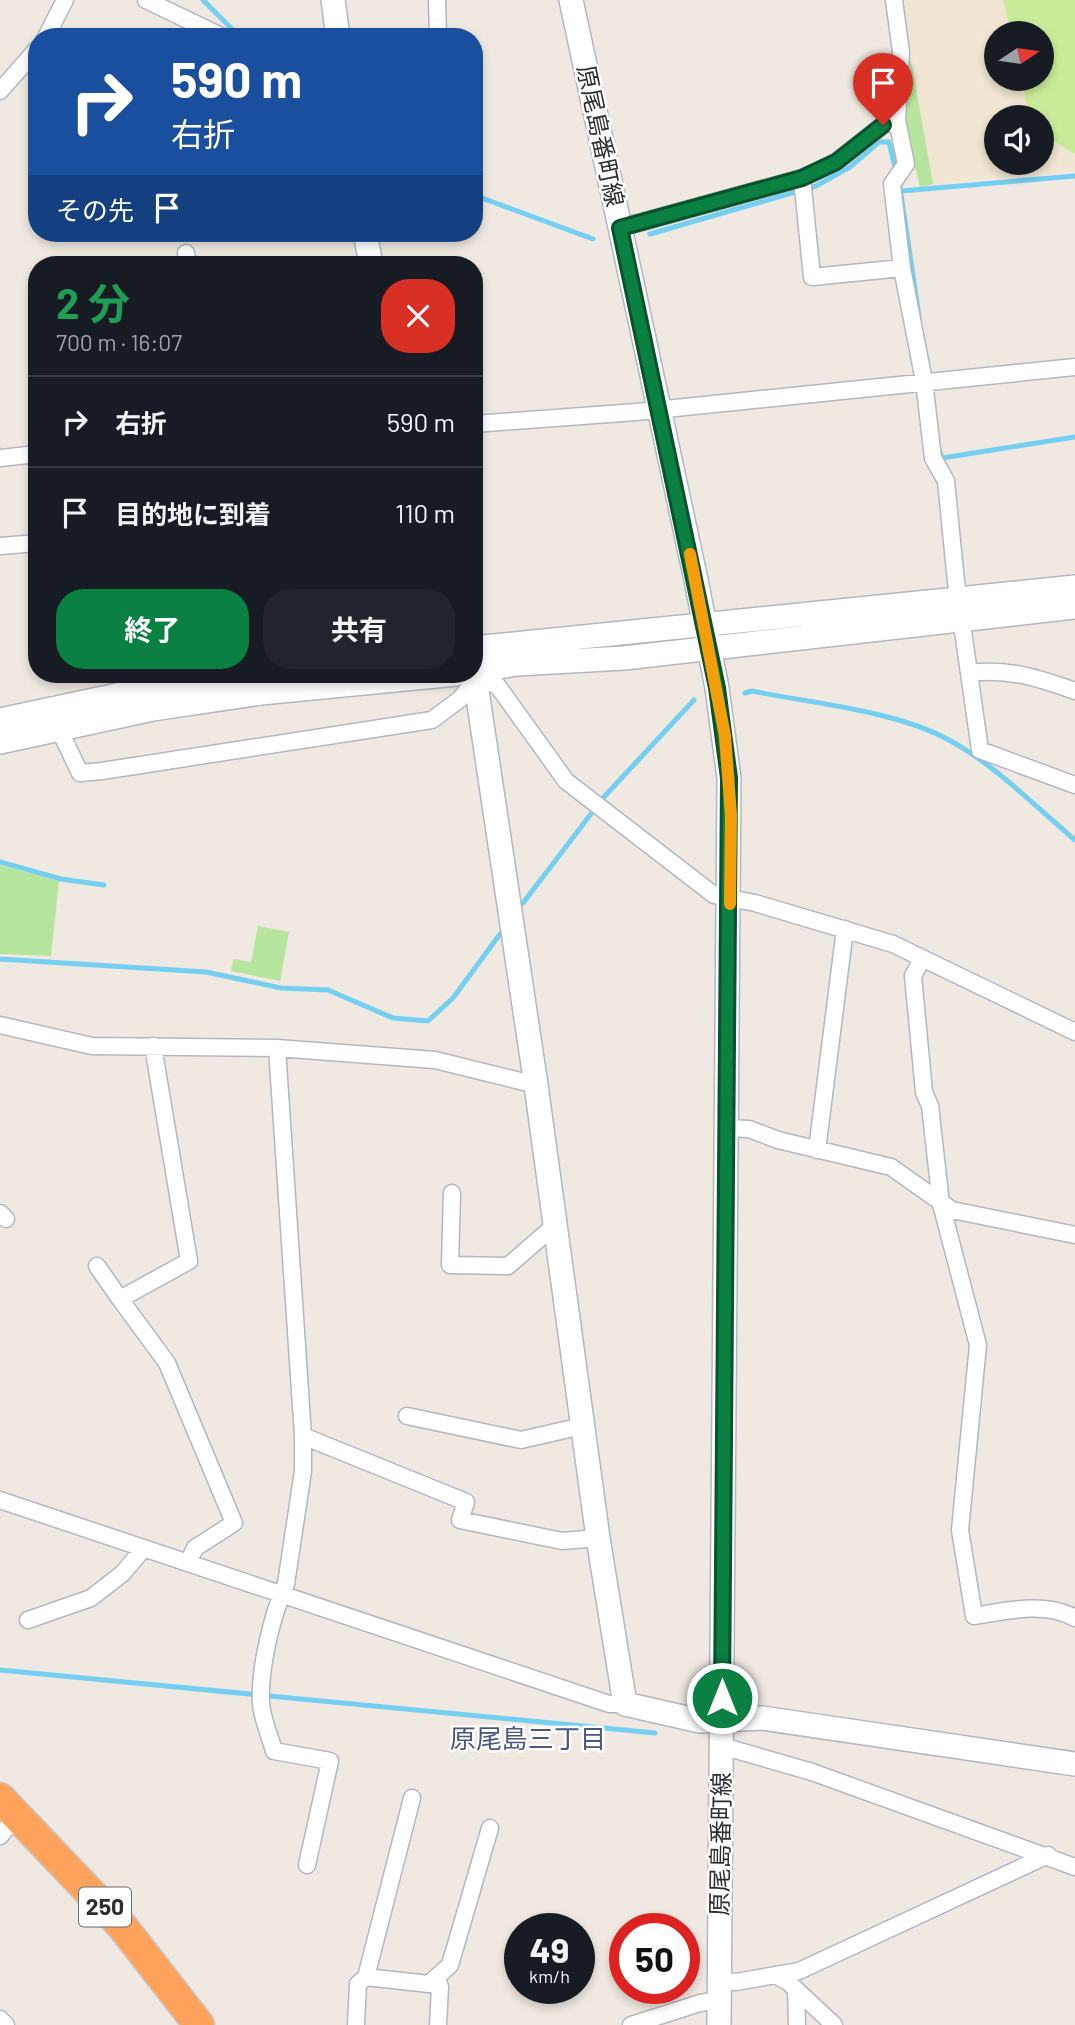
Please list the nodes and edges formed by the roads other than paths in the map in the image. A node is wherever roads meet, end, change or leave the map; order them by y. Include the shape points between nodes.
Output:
1 (65, 0) edge
2 (146, 0) edge
3 (333, 0) edge
4 (437, 0) edge
5 (571, 0) edge
6 (894, 0) edge
7 (51, 28) edge
8 (204, 28) edge
9 (337, 28) edge
10 (438, 28) edge
11 (28, 59) edge
12 (0, 91) edge
13 (897, 120) junction
14 (803, 186) junction
15 (620, 228) junction
16 (902, 268) junction
17 (1075, 367) edge
18 (924, 381) junction
19 (658, 408) junction
20 (483, 423) edge
21 (28, 455) edge
22 (0, 457) edge
23 (28, 544) edge
24 (0, 546) edge
25 (1075, 587) edge
26 (1075, 607) edge
27 (960, 608) junction
28 (704, 623) junction
29 (483, 647) edge
30 (708, 647) junction
31 (483, 672) edge
32 (969, 673) junction
33 (483, 680) edge
34 (186, 683) edge
35 (377, 683) edge
36 (466, 683) edge
37 (470, 683) edge
38 (1075, 691) edge
39 (0, 720) edge
40 (59, 729) junction
41 (0, 742) edge
42 (1075, 785) edge
43 (730, 899) junction
44 (845, 929) junction
45 (922, 959) junction
46 (0, 1025) edge
47 (1075, 1032) edge
48 (153, 1046) junction
49 (277, 1048) junction
50 (536, 1085) junction
51 (726, 1128) junction
52 (817, 1150) junction
53 (452, 1193) dead end
54 (942, 1204) junction
55 (554, 1226) junction
56 (1075, 1235) edge
57 (97, 1266) dead end
58 (120, 1299) junction
59 (407, 1416) dead end
60 (582, 1426) junction
61 (303, 1436) junction
62 (0, 1500) edge
63 (598, 1538) junction
64 (144, 1548) junction
65 (188, 1563) junction
66 (281, 1595) junction
67 (1075, 1618) edge
68 (28, 1620) dead end
69 (625, 1704) junction
70 (722, 1720) junction
71 (722, 1746) junction
72 (1075, 1764) edge
73 (412, 1798) dead end
74 (5, 1819) edge
75 (490, 1828) dead end
76 (1048, 1855) junction
77 (307, 1865) dead end
78 (1075, 1867) edge
79 (775, 1975) junction
80 (366, 1978) junction
81 (437, 1978) junction
82 (796, 1990) junction
83 (720, 1991) junction
84 (0, 2018) edge
85 (6, 2025) edge
86 (179, 2025) edge
87 (200, 2025) edge
88 (356, 2025) edge
89 (438, 2025) edge
90 (631, 2025) edge
91 (719, 2025) edge
92 (797, 2025) edge
93 (834, 2025) edge

1 - 7 street
2 - 8 street
3 - 9 street
4 - 10 street
5 - 15 street, 原尾島番町線
6 - 13 street via 901,52
11 - 12 street
13 - 14 street via 883,125
13 - 16 street via 906,164 892,184
14 - 15 street
14 - 16 street via 812,277
15 - 19 street, 原尾島番町線
16 - 18 street
17 - 18 street
18 - 19 street
18 - 27 street via 933,458 946,481
19 - 20 street
19 - 28 street, 原尾島番町線
21 - 22 street
23 - 24 street
25 - 27 street
26 - 27 street
27 - 28 street
27 - 30 street
27 - 32 street
28 - 29 street
28 - 30 street, 原尾島番町線
30 - 31 street via 624,658 517,664
30 - 43 street, 原尾島番町線 via 729,778
32 - 38 street via 1028,673
32 - 42 street via 980,750
33 - 43 street via 497,685 566,781 705,890
34 - 39 street
35 - 40 street via 261,693
36 - 40 street via 460,699 432,719 102,771 80,773
37 - 50 street
40 - 41 street
43 - 44 street
43 - 51 street, 原尾島番町線
44 - 45 street
44 - 52 street
45 - 47 street
45 - 54 street via 913,975
46 - 48 street via 92,1046
48 - 49 street
48 - 58 street via 189,1261
49 - 50 street via 435,1060
49 - 61 street
50 - 55 street
51 - 52 street via 749,1129
51 - 70 street, 原尾島番町線
52 - 54 street via 891,1167
53 - 55 street via 450,1265 508,1266
54 - 56 street via 951,1210
54 - 67 street via 978,1345 960,1530 974,1616 1034,1608
55 - 60 street
57 - 58 street
58 - 65 street via 167,1363 234,1523 195,1548
59 - 60 street via 521,1440
60 - 63 street
61 - 63 street via 466,1502 460,1520 562,1541
61 - 66 street via 303,1471
62 - 64 street
63 - 69 street
64 - 65 street
64 - 68 street via 91,1598
65 - 66 street
66 - 69 street via 609,1704
66 - 77 street via 262,1696 274,1751 330,1761
69 - 70 street via 700,1721
70 - 71 street, 原尾島番町線
70 - 72 street via 762,1718
71 - 76 street via 812,1772
71 - 83 street, 原尾島番町線
73 - 80 street
74 - 86 highway, 250
74 - 87 highway, 250 via 122,1926
75 - 81 street via 450,1965
76 - 78 street
76 - 79 street via 799,1971
79 - 82 street
79 - 83 street via 736,1982
80 - 81 street via 429,1984
80 - 88 street via 358,1984
81 - 89 street
82 - 92 street
82 - 93 street
83 - 90 street via 700,2003
83 - 91 street, 原尾島番町線
84 - 85 street

